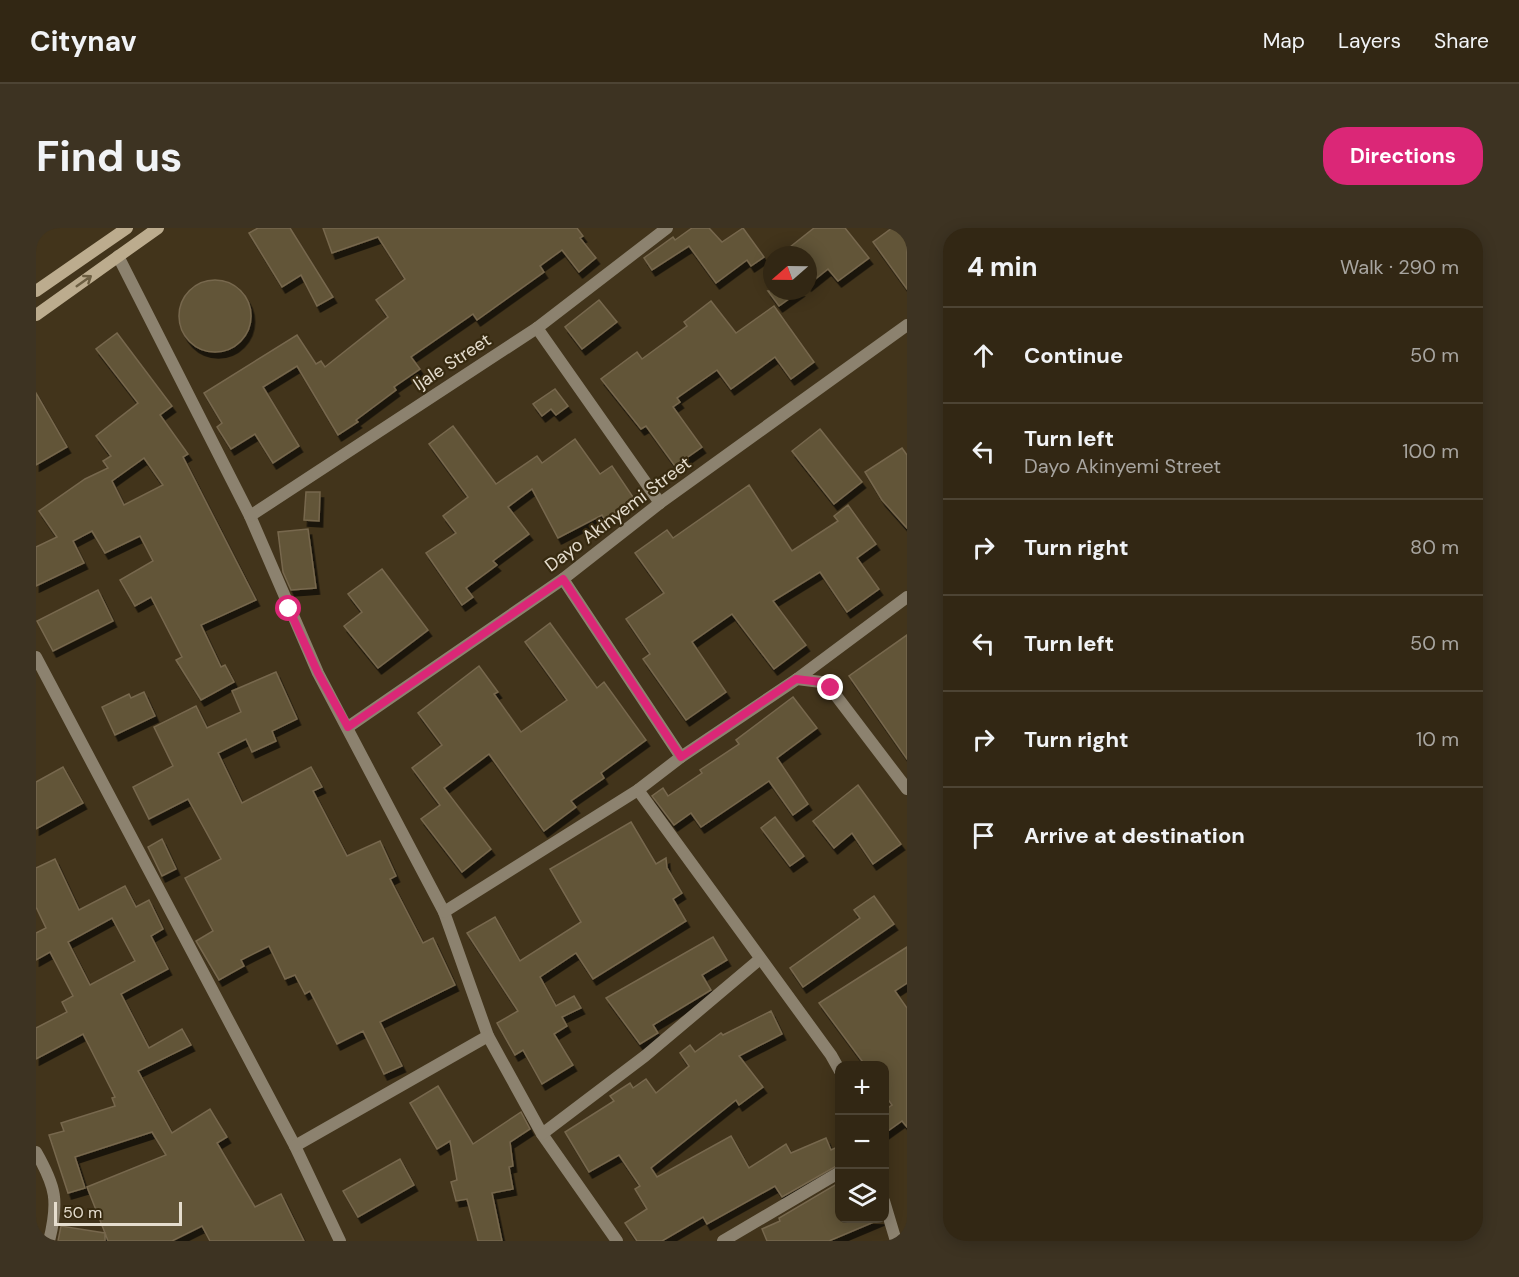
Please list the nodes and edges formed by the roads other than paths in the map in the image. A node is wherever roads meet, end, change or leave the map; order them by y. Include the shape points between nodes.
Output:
1 (127, 228) edge
2 (158, 228) edge
3 (667, 228) edge
4 (118, 256) junction
5 (36, 291) edge
6 (36, 315) edge
7 (907, 325) edge
8 (537, 328) junction
9 (660, 503) junction
10 (250, 516) junction
11 (563, 579) junction
12 (907, 597) edge
13 (36, 657) edge
14 (796, 679) junction
15 (348, 727) junction
16 (681, 757) junction
17 (907, 789) edge
18 (638, 790) junction
19 (444, 912) junction
20 (760, 959) junction
21 (488, 1036) junction
22 (835, 1062) edge
23 (542, 1134) junction
24 (295, 1146) junction
25 (36, 1152) edge
26 (835, 1175) edge
27 (889, 1216) edge
28 (49, 1241) edge
29 (340, 1241) edge
30 (617, 1241) edge
31 (723, 1241) edge
32 (896, 1241) edge

1 - 5 street
2 - 4 street
3 - 8 street, Ijale Street
6 -> 4 street
4 - 10 street
7 - 9 street, Dayo Akinyemi Street
8 - 9 street
8 - 10 street, Ijale Street
9 - 11 street, Dayo Akinyemi Street
10 - 15 street via 304,643
11 - 15 street, Dayo Akinyemi Street
11 - 16 street
12 - 14 street
13 - 24 street
14 - 16 street
14 - 17 street via 821,682 831,688
15 - 19 street
16 - 18 street
18 - 19 street
18 - 20 street
19 - 21 street
20 - 22 street
20 - 23 street via 645,1056
21 - 23 street
21 - 24 street
23 - 30 street
24 - 29 street
25 - 28 street via 51,1177 56,1196 56,1216
26 - 31 street
27 - 32 street

